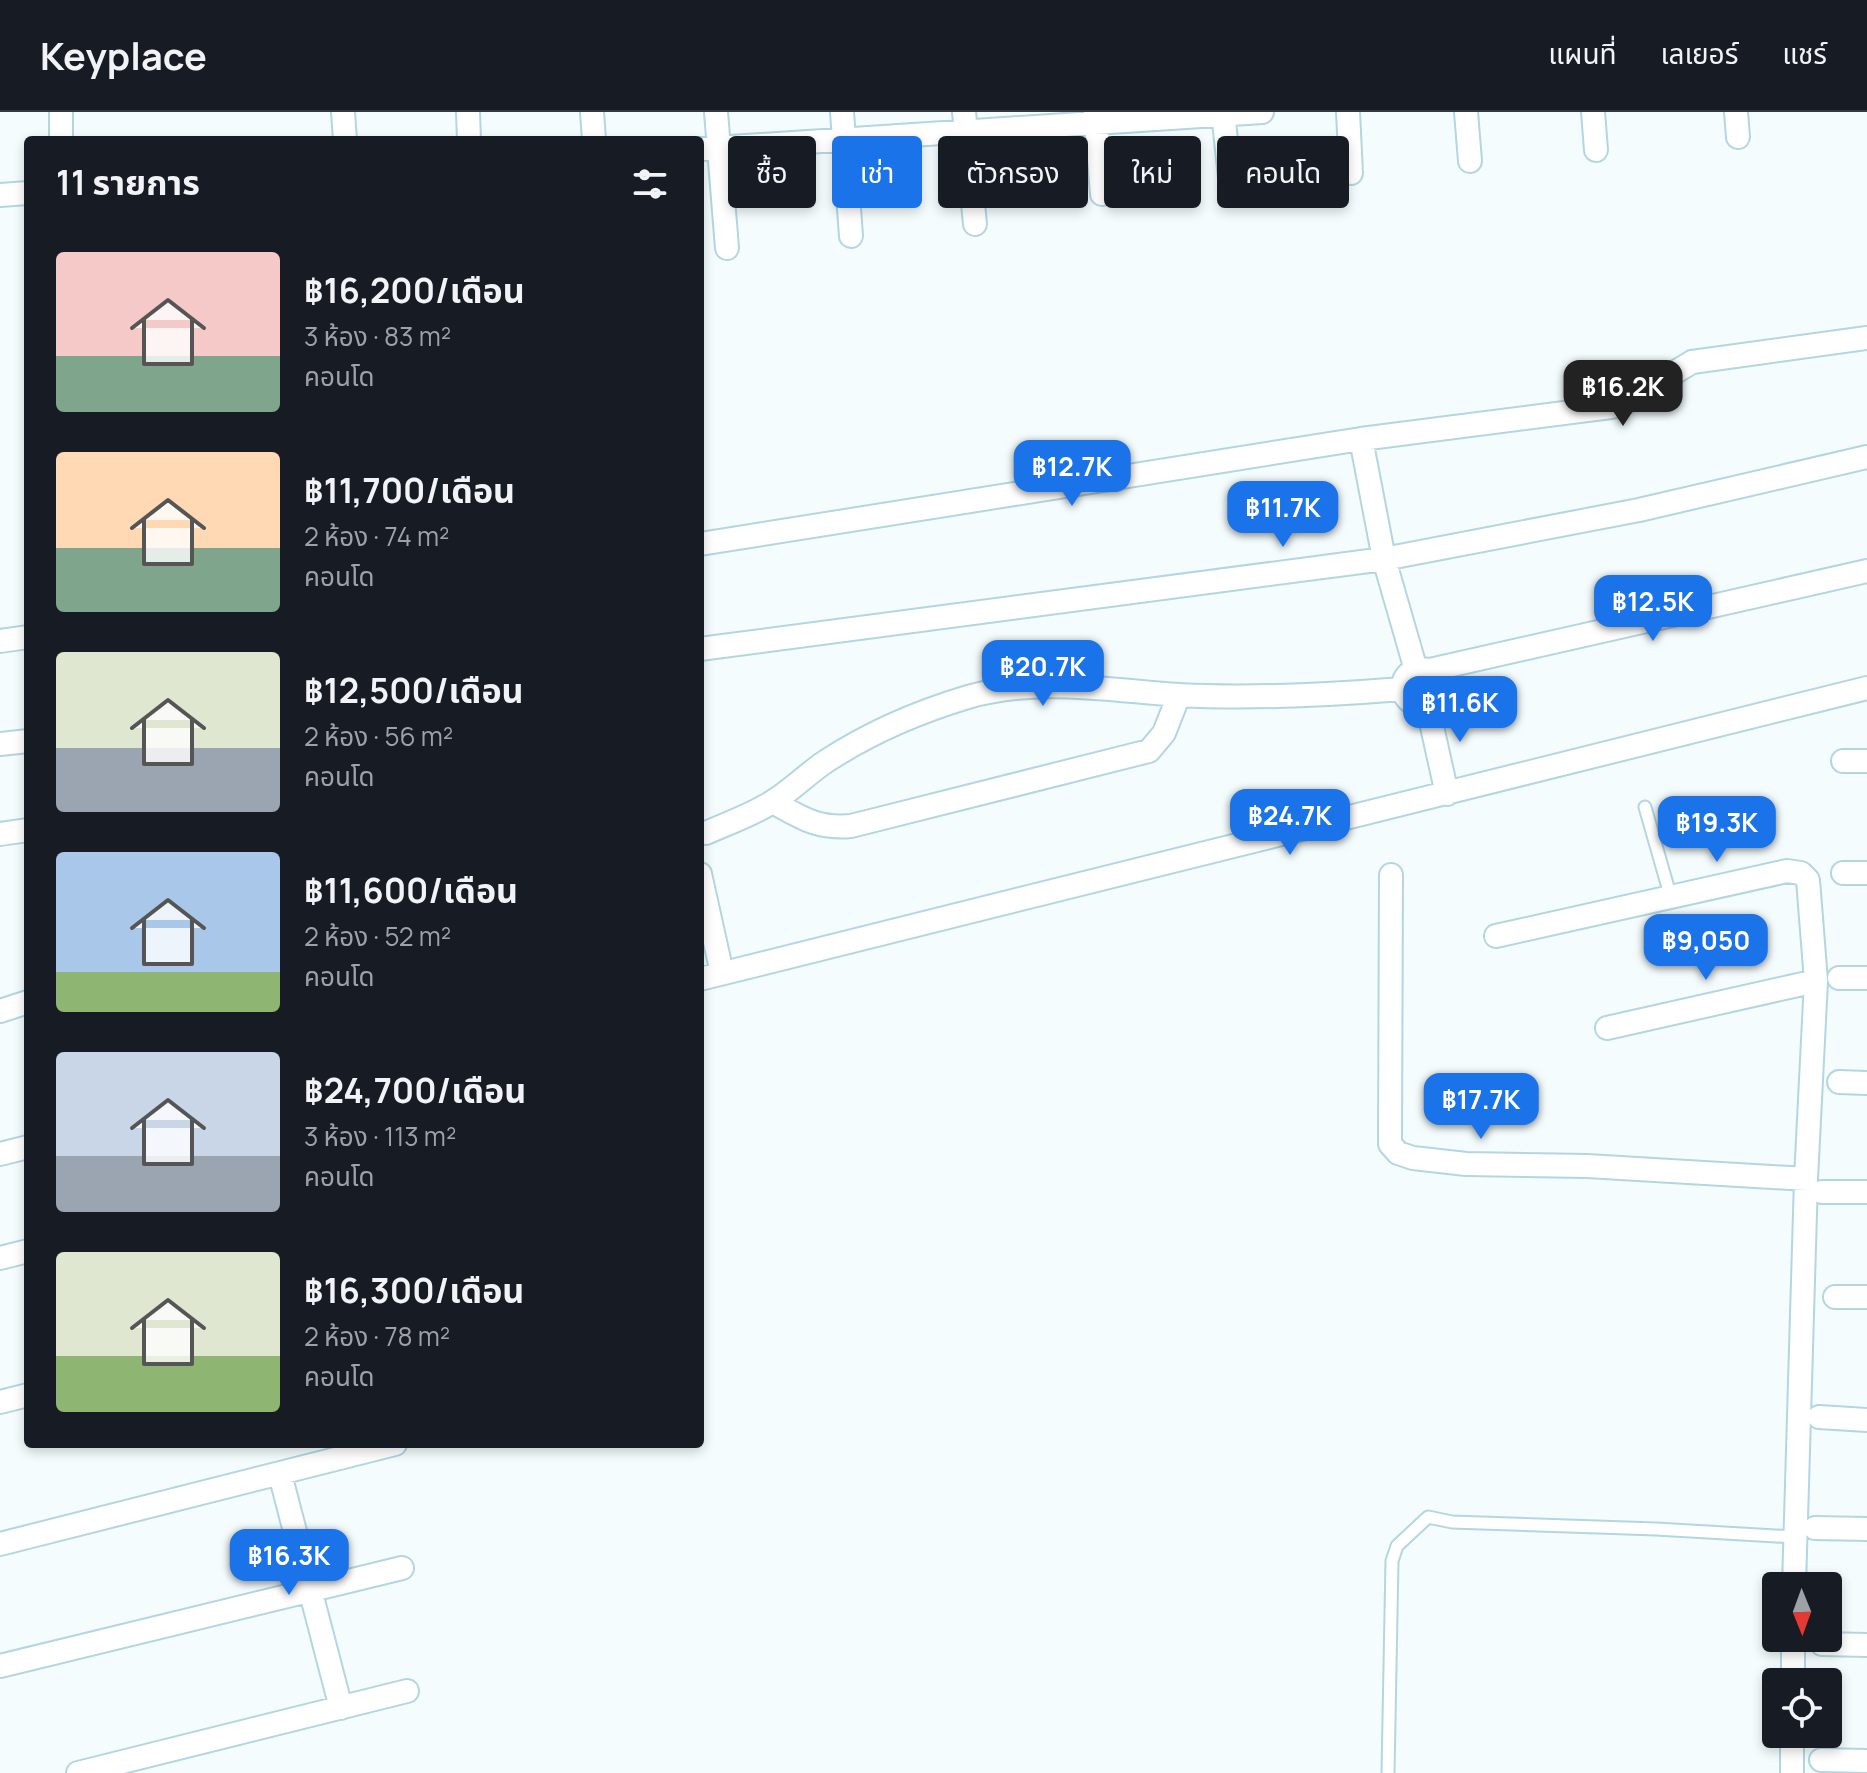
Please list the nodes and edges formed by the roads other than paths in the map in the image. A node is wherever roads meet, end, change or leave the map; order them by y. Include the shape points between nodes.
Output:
1 (61, 112) edge
2 (343, 112) edge
3 (468, 112) edge
4 (592, 112) edge
5 (716, 112) edge
6 (842, 112) edge
7 (1262, 112) edge
8 (1348, 112) edge
9 (1466, 112) edge
10 (1593, 112) edge
11 (1736, 112) edge
12 (1223, 113) edge
13 (1095, 117) edge
14 (965, 122) edge
15 (61, 136) edge
16 (345, 136) edge
17 (469, 136) edge
18 (594, 136) edge
19 (842, 136) edge
20 (864, 136) edge
21 (1225, 136) edge
22 (1738, 137) dead end
23 (832, 140) edge
24 (709, 148) edge
25 (1596, 150) dead end
26 (1470, 161) dead end
27 (1351, 173) dead end
28 (24, 193) edge
29 (1102, 194) dead end
30 (0, 195) edge
31 (848, 208) edge
32 (975, 224) dead end
33 (851, 236) dead end
34 (727, 248) dead end
35 (1867, 338) edge
36 (1361, 439) junction
37 (1867, 457) edge
38 (704, 543) edge
39 (1384, 559) junction
40 (1867, 571) edge
41 (24, 638) edge
42 (0, 641) edge
43 (704, 648) edge
44 (1423, 670) junction
45 (1867, 688) edge
46 (1402, 689) junction
47 (1179, 695) junction
48 (1427, 704) junction
49 (24, 741) edge
50 (0, 744) edge
51 (1843, 761) dead end
52 (1867, 761) edge
53 (1447, 794) junction
54 (773, 802) junction
55 (1645, 807) dead end
56 (24, 831) edge
57 (0, 834) edge
58 (704, 836) edge
59 (1843, 873) dead end
60 (1867, 873) edge
61 (1391, 875) dead end
62 (704, 892) edge
63 (1671, 898) junction
64 (1496, 936) dead end
65 (722, 973) junction
66 (704, 978) edge
67 (1839, 978) dead end
68 (1867, 978) edge
69 (1816, 981) junction
70 (24, 1003) edge
71 (0, 1011) edge
72 (1607, 1028) dead end
73 (1839, 1082) dead end
74 (1867, 1083) edge
75 (24, 1148) edge
76 (0, 1154) edge
77 (1814, 1185) junction
78 (1867, 1192) edge
79 (24, 1252) edge
80 (0, 1258) edge
81 (1835, 1297) dead end
82 (1867, 1297) edge
83 (24, 1396) edge
84 (0, 1402) edge
85 (1819, 1417) dead end
86 (1867, 1420) edge
87 (380, 1448) edge
88 (280, 1474) junction
89 (1815, 1528) dead end
90 (1867, 1529) edge
91 (1794, 1537) junction
92 (0, 1544) edge
93 (402, 1568) dead end
94 (1794, 1572) edge
95 (310, 1590) junction
96 (1842, 1644) edge
97 (1867, 1645) edge
98 (0, 1666) edge
99 (407, 1691) dead end
100 (341, 1708) junction
101 (1792, 1748) edge
102 (1821, 1760) dead end
103 (1867, 1761) edge
104 (78, 1773) edge
105 (1388, 1773) edge
106 (1792, 1773) edge

1 - 15 street
2 - 16 street
3 - 17 street
4 - 18 street
5 - 24 street
6 - 19 street
7 - 12 street
8 - 27 street
9 - 26 street
10 - 25 street
11 - 22 street
12 - 13 street
12 - 21 street
13 - 14 street
13 - 29 street
14 - 20 street
14 - 32 street
23 - 24 street
24 - 34 street
28 - 30 street
31 - 33 street
35 - 36 street via 1692,362 1611,407
36 - 38 street
36 - 39 street
37 - 39 street via 1639,510
39 - 43 street
39 - 44 street
40 - 44 street
41 - 42 street
44 - 46 street via 1405,678
44 - 48 street via 1439,681 1438,695
45 - 53 street
46 - 47 street via 1256,697
46 - 48 street via 1407,700
47 - 54 street via 1045,685 970,697 870,735
47 - 54 street via 1164,733 1149,751 851,826 812,824
48 - 53 street
49 - 50 street
51 - 52 street
53 - 65 street
54 - 58 street
55 - 63 lane
56 - 57 street
59 - 60 street
61 - 77 street via 1390,1144 1398,1153 1466,1164 1587,1166
62 - 65 street
63 - 64 street
63 - 69 street via 1787,871 1801,873 1810,891
65 - 66 street
67 - 68 street
69 - 72 street
69 - 77 street
70 - 71 street
73 - 74 street
75 - 76 street
77 - 78 street
77 - 91 street
79 - 80 street
81 - 82 street
83 - 84 street
85 - 86 street
87 - 88 street
88 - 92 street
88 - 95 street
89 - 90 street
91 - 94 street
91 - 105 lane via 1428,1517 1397,1546 1392,1561
93 - 95 street
95 - 98 street
95 - 100 street
96 - 97 street
99 - 100 street
100 - 104 street
101 - 106 street
102 - 103 street

